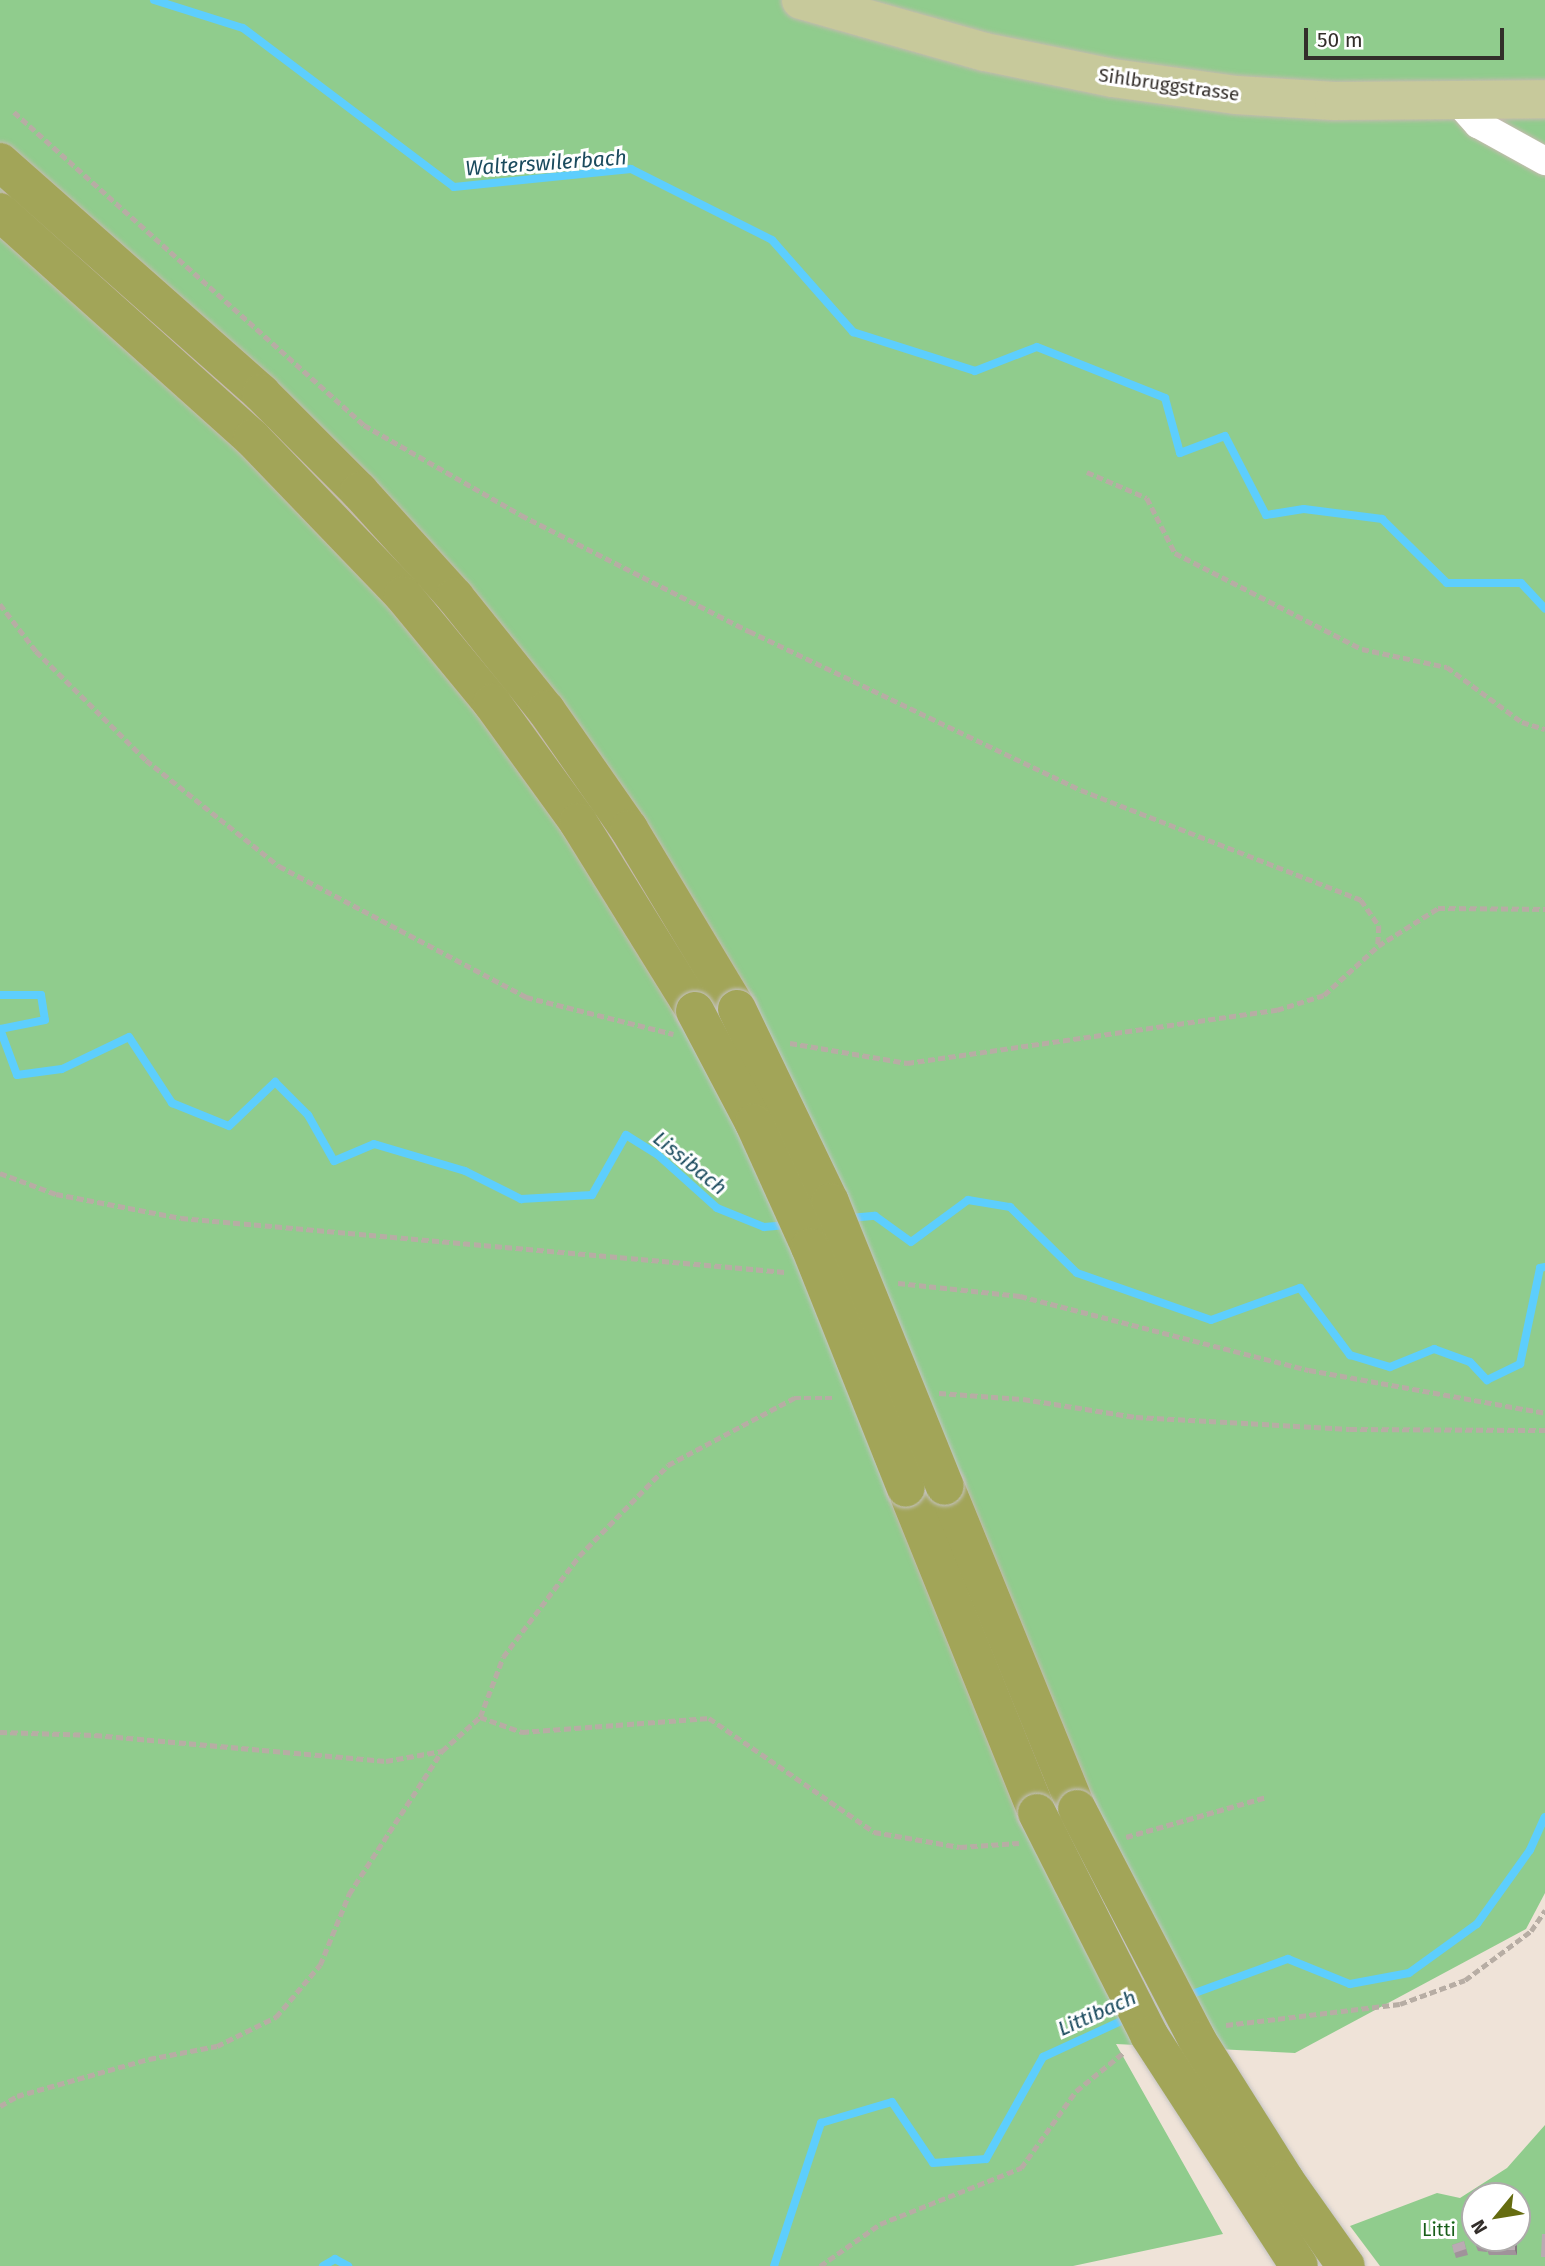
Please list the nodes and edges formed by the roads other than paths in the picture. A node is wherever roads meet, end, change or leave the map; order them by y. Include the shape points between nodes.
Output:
1 (801, 0) edge
2 (1545, 99) edge
3 (1458, 102) junction
4 (1545, 161) edge
5 (0, 162) edge
6 (0, 212) edge
7 (1299, 2266) edge
8 (1346, 2266) edge

1 - 3 main road, Sihlbruggstrasse via 985,52 1113,78 1236,95
2 - 3 main road, Sihlbruggstrasse
3 - 4 street via 1478,124
5 - 8 highway, bridge via 261,393 359,491 455,597 546,710 629,829 737,1009 830,1202 1077,1809 1197,2040 1277,2168
6 - 7 highway, bridge via 252,438 403,595 492,703 618,882 690,1023 754,1123 810,1247 1031,1828 1149,2035

